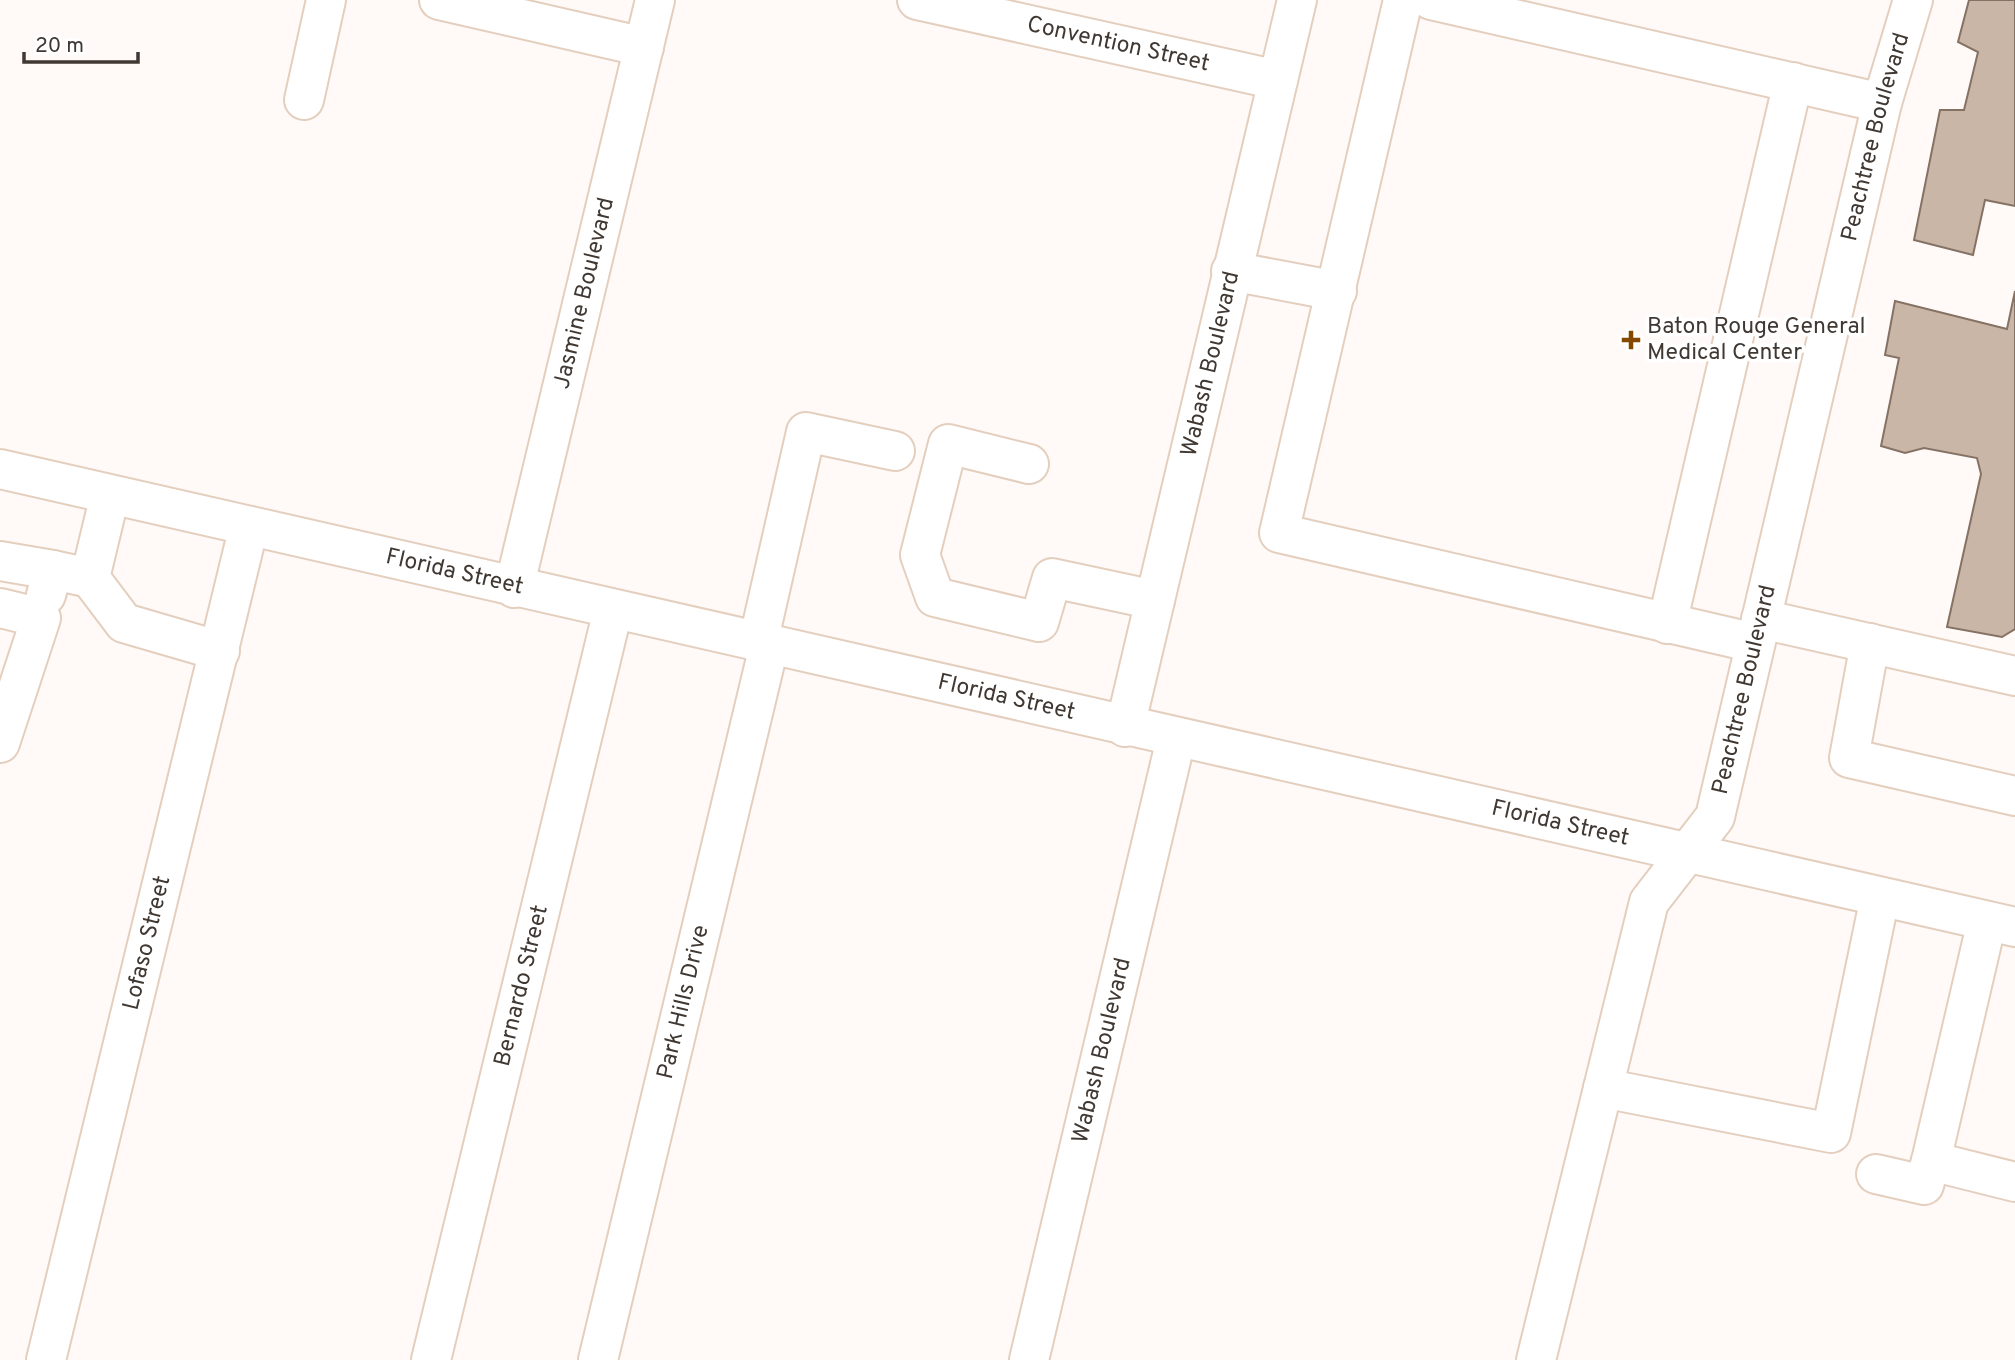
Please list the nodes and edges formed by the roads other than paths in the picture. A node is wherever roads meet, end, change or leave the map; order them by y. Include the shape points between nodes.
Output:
1 (326, 0) edge
2 (439, 0) edge
3 (655, 0) edge
4 (917, 0) edge
5 (1297, 0) edge
6 (1403, 0) edge
7 (1431, 0) edge
8 (1913, 0) edge
9 (644, 47) junction
10 (1278, 80) junction
11 (1793, 82) junction
12 (304, 100) dead end
13 (1882, 103) junction
14 (1231, 271) junction
15 (1337, 291) junction
16 (895, 451) dead end
17 (1029, 464) dead end
18 (2, 477) edge
19 (110, 495) junction
20 (249, 526) junction
21 (0, 561) edge
22 (53, 570) junction
23 (90, 578) junction
24 (514, 588) junction
25 (1155, 600) junction
26 (0, 608) edge
27 (613, 610) junction
28 (41, 618) junction
29 (1667, 624) junction
30 (1758, 631) junction
31 (1870, 643) junction
32 (764, 644) junction
33 (220, 651) junction
34 (2015, 676) edge
35 (1125, 727) junction
36 (1176, 739) junction
37 (0, 743) edge
38 (2015, 796) edge
39 (1687, 854) junction
40 (1880, 897) junction
41 (2001, 924) edge
42 (1604, 1088) junction
43 (1931, 1161) junction
44 (1876, 1174) dead end
45 (2015, 1182) edge
46 (46, 1360) edge
47 (431, 1360) edge
48 (598, 1360) edge
49 (1029, 1360) edge
50 (1536, 1360) edge

1 - 12 street
2 - 9 street
3 - 9 street, Jasmine Boulevard
4 - 10 street, Convention Street
5 - 10 street, Wabash Boulevard
6 - 15 street
7 - 11 street
8 - 13 street, Peachtree Boulevard
9 - 24 street, Jasmine Boulevard
10 - 14 street, Wabash Boulevard
11 - 13 street
11 - 29 street
13 - 30 street, Peachtree Boulevard
14 - 15 street
14 - 25 street, Wabash Boulevard
15 - 29 street via 1279,533
16 - 32 street, Park Hills Drive via 806,432
17 - 25 street via 948,444 920,555 935,597 1039,622 1052,578
18 - 19 street, Florida Street
19 - 20 street, Florida Street
19 - 23 street
20 - 24 street, Florida Street
20 - 33 street, Lofaso Street
21 - 22 street
22 - 23 street
22 - 28 street
23 - 33 street via 124,623
24 - 27 street, Florida Street
25 - 35 street, Wabash Boulevard
26 - 28 street
27 - 32 street, Florida Street
27 - 47 street, Bernardo Street
28 - 37 street
29 - 30 street
30 - 31 street
30 - 39 street, Peachtree Boulevard via 1715,817
31 - 34 street
31 - 38 street via 1849,758
32 - 35 street, Florida Street
32 - 48 street, Park Hills Drive
33 - 46 street, Lofaso Street
35 - 36 street, Florida Street
36 - 39 street, Florida Street
36 - 49 street, Wabash Boulevard
39 - 40 street, Florida Street
39 - 42 street, Peachtree Boulevard via 1649,902
40 - 41 street, Florida Street
40 - 42 street via 1831,1133
41 - 43 street
42 - 50 street, Peachtree Boulevard
43 - 44 street via 1924,1185
43 - 45 street

